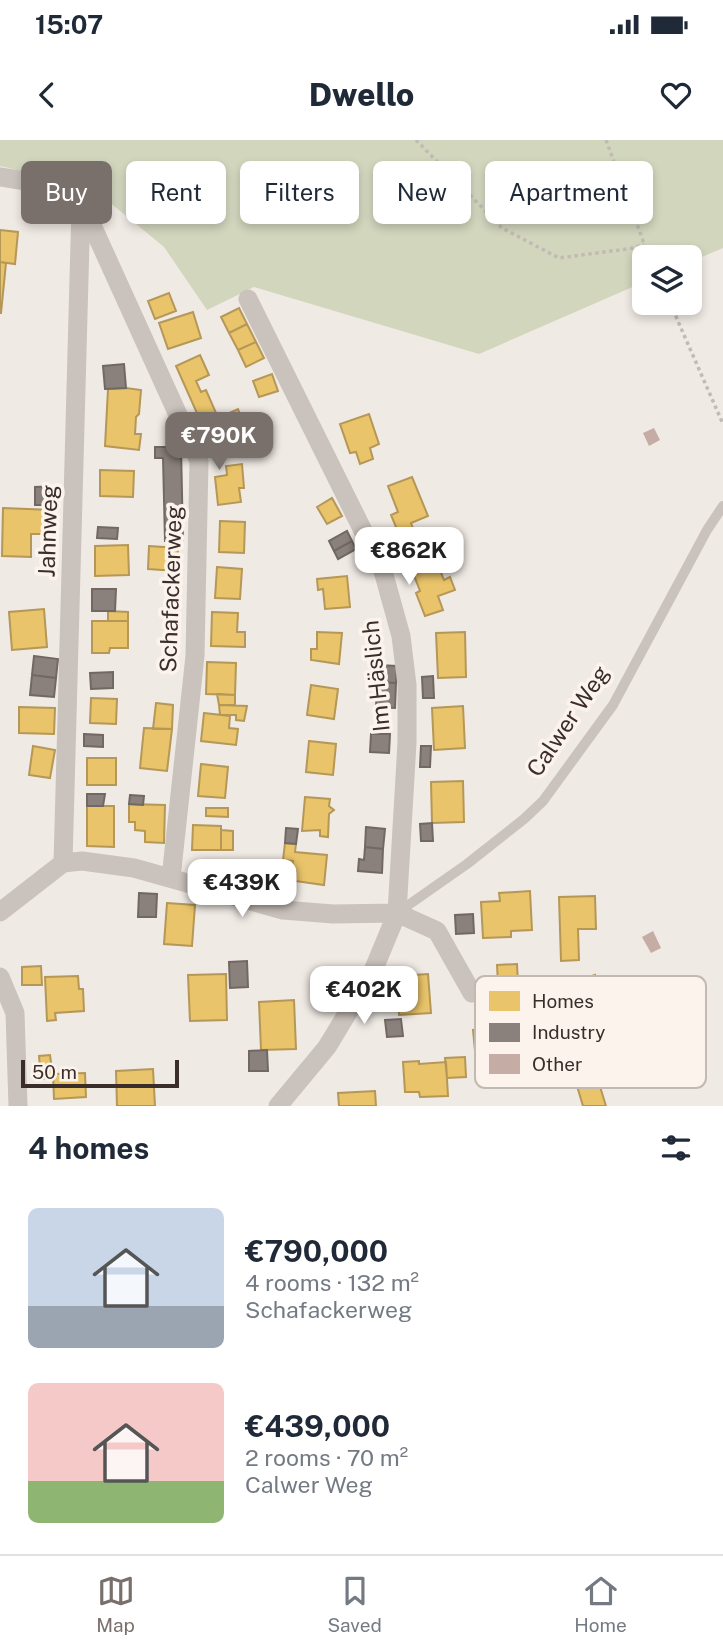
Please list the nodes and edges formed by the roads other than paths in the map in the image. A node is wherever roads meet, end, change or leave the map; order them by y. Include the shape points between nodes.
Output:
1 (0, 177) edge
2 (21, 180) edge
3 (80, 224) edge
4 (91, 224) edge
5 (248, 299) dead end
6 (723, 506) edge
7 (63, 863) junction
8 (171, 878) junction
9 (0, 912) edge
10 (397, 914) junction
11 (0, 976) edge
12 (472, 993) dead end
13 (18, 1106) edge
14 (278, 1106) edge

1 - 2 street
3 - 7 street, Jahnweg
4 - 8 street, Schafackerweg via 199,461 195,656
5 - 10 street, Im Häslich via 383,571 396,612 407,684
6 - 10 lane, Calwer Weg via 612,705 543,801
7 - 8 street via 134,868
7 - 9 street
8 - 10 street via 283,910
10 - 12 street via 438,931
10 - 14 street, Im Häslich via 373,971 327,1047
11 - 13 street via 15,1013

